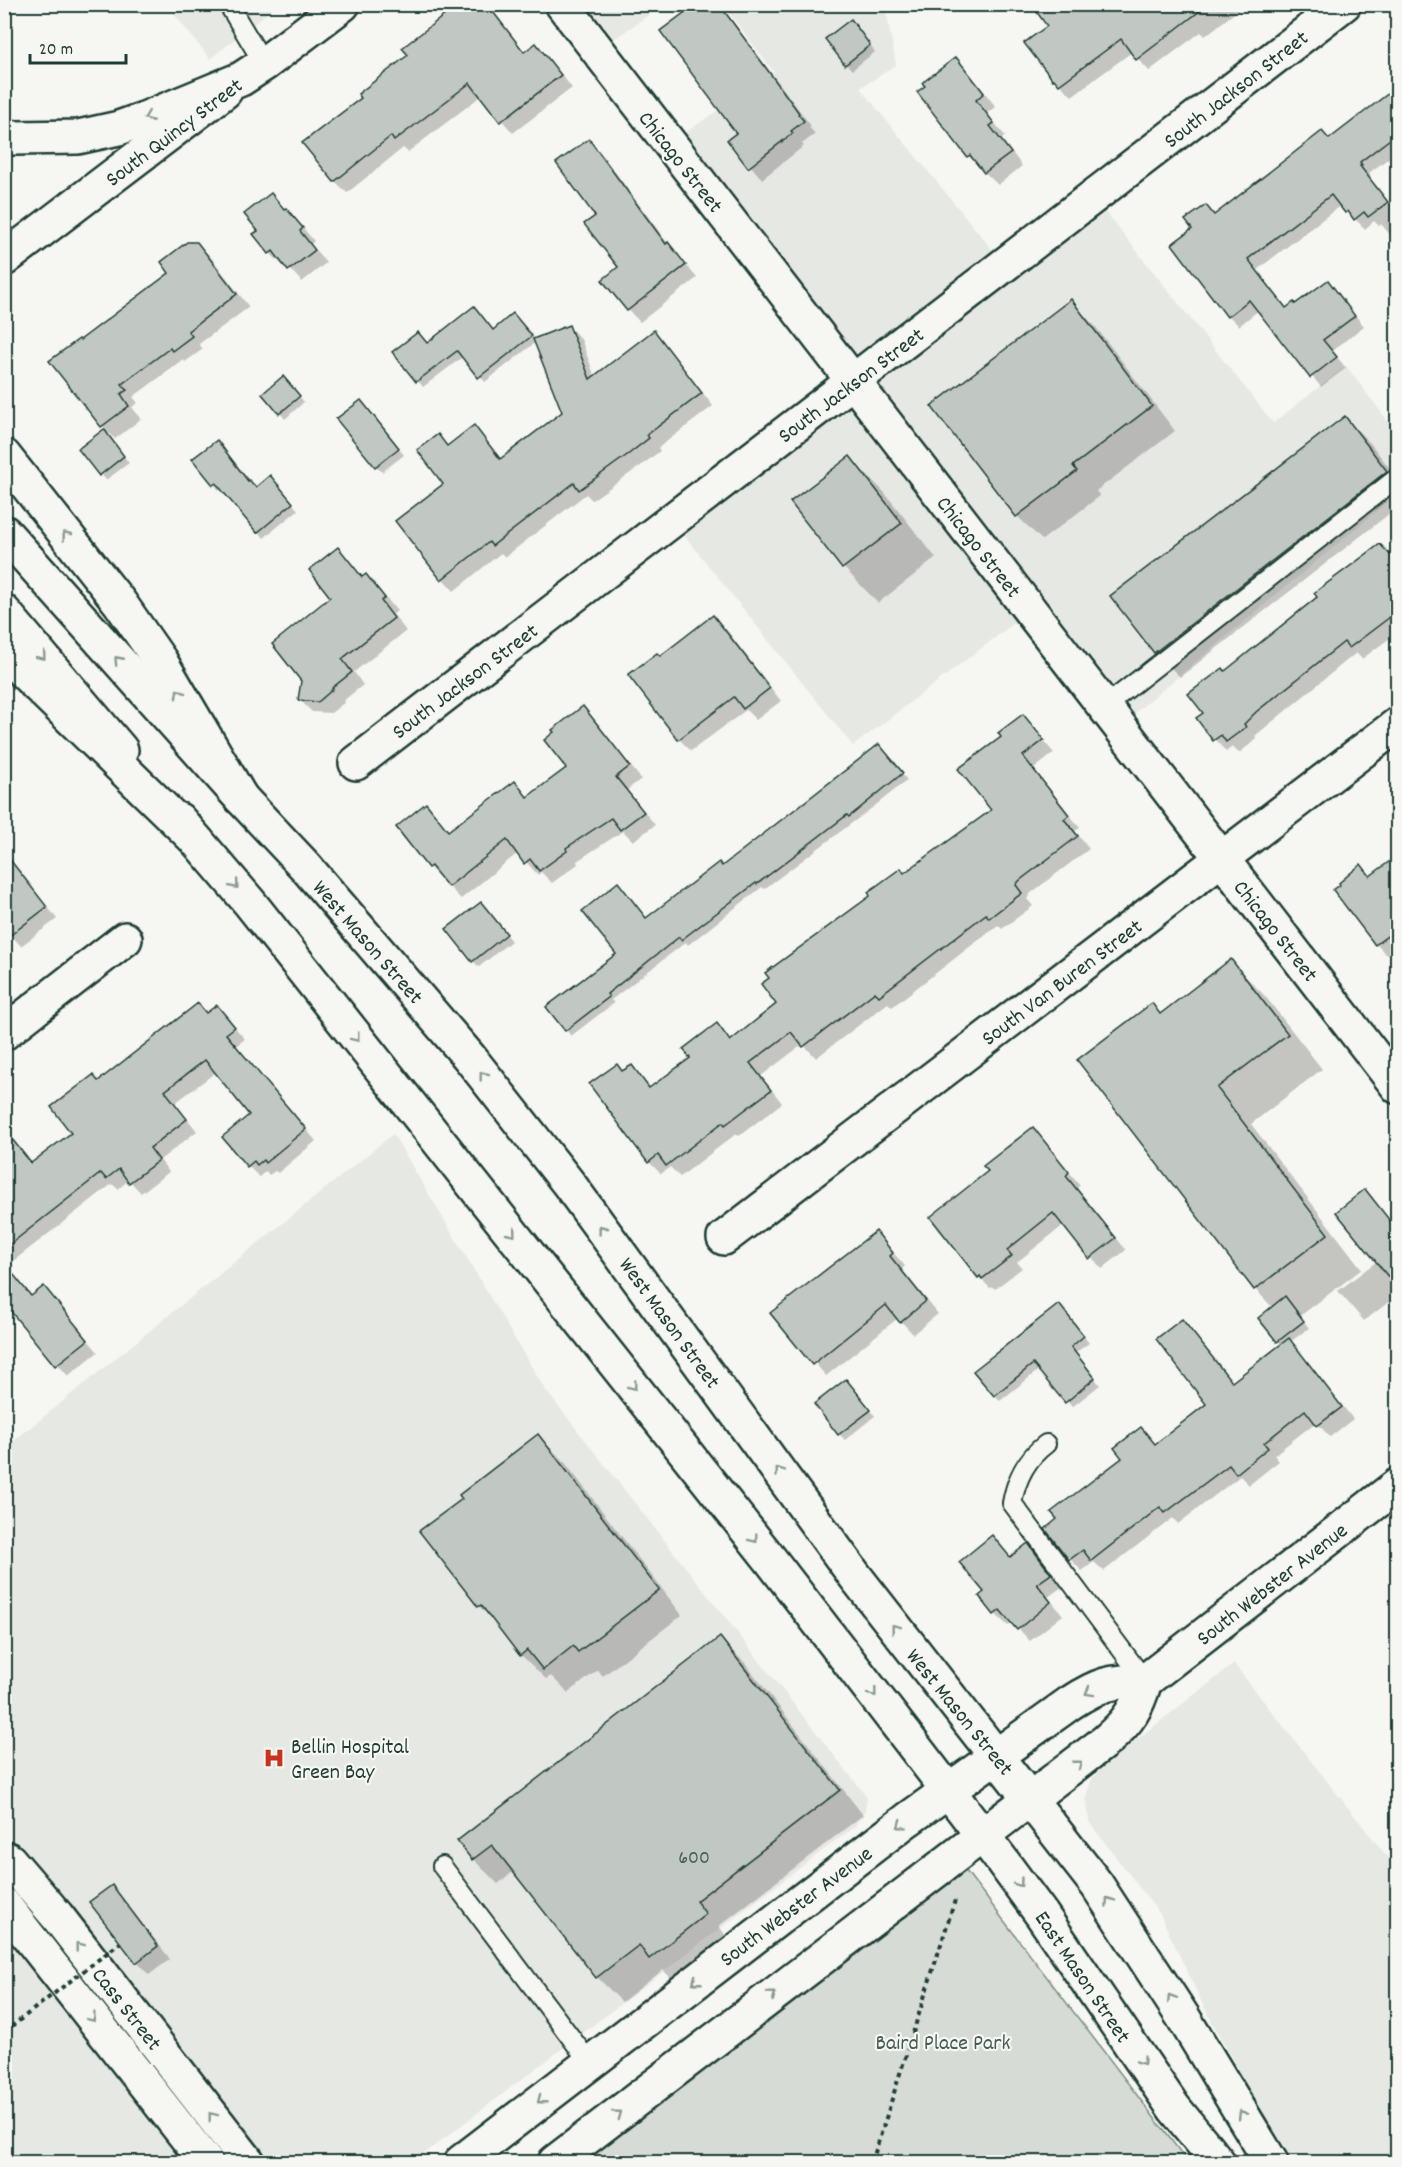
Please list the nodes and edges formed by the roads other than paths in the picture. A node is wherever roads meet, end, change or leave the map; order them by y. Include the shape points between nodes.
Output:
1 (228, 4) edge
2 (562, 4) edge
3 (1344, 4) edge
4 (343, 5) edge
5 (253, 71) junction
6 (4, 136) edge
7 (4, 259) edge
8 (853, 382) junction
9 (4, 456) edge
10 (1398, 477) edge
11 (4, 532) edge
12 (4, 612) edge
13 (4, 653) edge
14 (1104, 707) junction
15 (1398, 724) edge
16 (356, 763) dead end
17 (241, 798) junction
18 (197, 841) junction
19 (1222, 859) junction
20 (125, 939) dead end
21 (4, 1033) edge
22 (1398, 1087) edge
23 (724, 1238) dead end
24 (1046, 1444) dead end
25 (1398, 1485) edge
26 (1145, 1681) junction
27 (996, 1756) junction
28 (948, 1790) junction
29 (1031, 1800) junction
30 (984, 1836) junction
31 (4, 1858) edge
32 (442, 1866) dead end
33 (4, 1905) edge
34 (590, 2063) junction
35 (206, 2163) edge
36 (248, 2163) edge
37 (461, 2163) edge
38 (555, 2163) edge
39 (1218, 2163) edge
40 (1271, 2163) edge

1 - 5 lane
2 - 8 main road, Chicago Street
3 - 8 main road, South Jackson Street
4 - 5 main road, South Quincy Street
5 -> 6 main road via 119,128 78,137
5 - 7 main road, South Quincy Street
8 - 14 main road, Chicago Street
8 - 16 main road, South Jackson Street
17 -> 9 main road via 120,603
10 - 14 lane
17 -> 11 main road, West Mason Street
12 -> 18 main road
13 - 18 main road
14 - 19 main road, Chicago Street
15 - 19 main road, South Van Buren Street
27 -> 17 main road, West Mason Street via 862,1585 620,1251 470,1058 305,866
18 -> 28 main road via 562,1295
19 - 22 main road, Chicago Street
19 - 23 main road, South Van Buren Street
20 - 21 main road
24 - 26 lane via 1024,1469 1012,1503
25 - 26 main road, South Webster Avenue
26 -> 27 main road, South Webster Avenue via 1118,1681 1094,1689
29 -> 26 main road via 1126,1723
27 - 28 main road, South Webster Avenue
27 - 29 main road, West Mason Street
28 - 30 main road, East Mason Street
28 -> 34 main road, South Webster Avenue
29 - 30 main road
40 -> 29 main road, West Mason Street via 1118,1915
38 -> 30 main road
30 -> 39 main road, East Mason Street via 1174,2108
36 -> 31 main road, Cass Street via 57,1917
32 - 34 lane
33 -> 35 main road, Cass Street
34 -> 37 main road, South Webster Avenue

